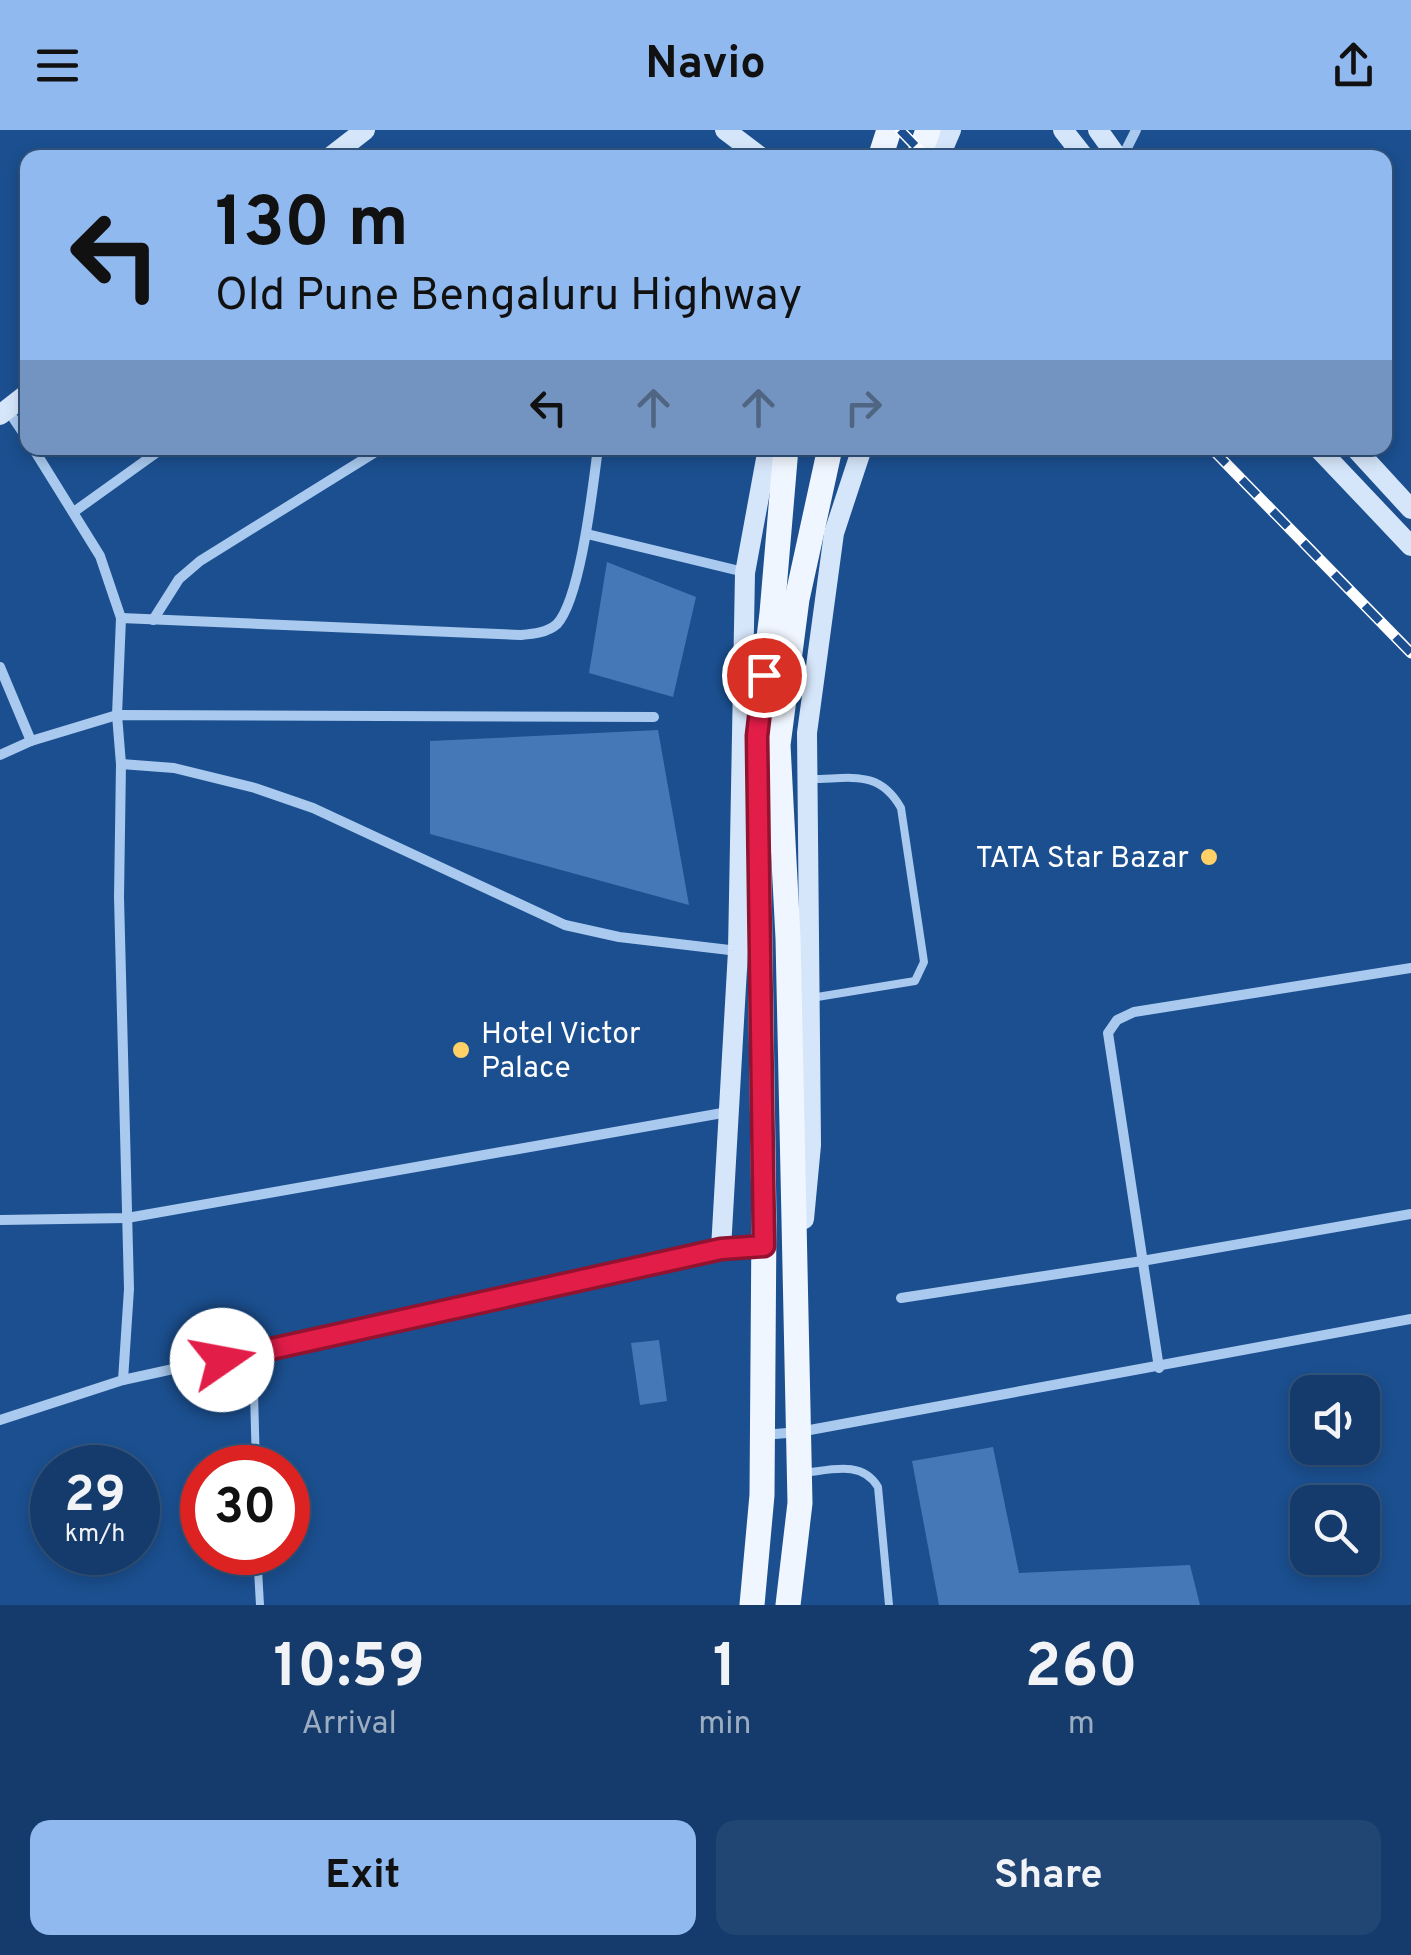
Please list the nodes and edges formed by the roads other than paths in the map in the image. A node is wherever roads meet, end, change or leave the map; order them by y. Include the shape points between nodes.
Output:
1 (365, 130) edge
2 (725, 130) edge
3 (1063, 130) edge
4 (1073, 130) edge
5 (1100, 132) edge
6 (339, 150) edge
7 (751, 150) edge
8 (1079, 150) edge
9 (37, 455) edge
10 (152, 455) edge
11 (371, 455) edge
12 (597, 455) edge
13 (767, 455) edge
14 (785, 455) edge
15 (828, 455) edge
16 (860, 455) edge
17 (1325, 455) edge
18 (1362, 455) edge
19 (1411, 509) edge
20 (75, 510) junction
21 (587, 534) junction
22 (1411, 546) edge
23 (746, 573) junction
24 (120, 618) junction
25 (153, 620) junction
26 (0, 666) edge
27 (117, 715) junction
28 (654, 717) dead end
29 (31, 741) junction
30 (0, 755) edge
31 (122, 764) junction
32 (807, 779) junction
33 (738, 950) junction
34 (1411, 968) edge
35 (809, 998) junction
36 (728, 1112) junction
37 (1411, 1214) edge
38 (128, 1218) junction
39 (0, 1220) edge
40 (764, 1246) junction
41 (721, 1249) junction
42 (793, 1254) junction
43 (1142, 1261) junction
44 (901, 1298) dead end
45 (1411, 1319) edge
46 (254, 1354) junction
47 (1159, 1368) junction
48 (123, 1380) junction
49 (0, 1420) edge
50 (799, 1432) junction
51 (762, 1435) junction
52 (256, 1445) edge
53 (800, 1473) junction
54 (259, 1575) edge
55 (260, 1605) edge
56 (752, 1605) edge
57 (788, 1605) edge
58 (889, 1605) edge

1 - 6 street
2 - 7 street
3 - 8 street
4 - 5 street
9 - 20 street
10 - 20 street
11 - 25 street via 200,561 179,579
12 - 21 street
13 - 23 street
14 - 40 main road via 757,736
15 - 42 main road via 797,599 778,746
16 - 32 street via 834,533 806,733
17 - 22 street
18 - 19 street
20 - 24 street via 100,556
21 - 23 street
21 - 25 street via 564,612 540,633
23 - 33 street
24 - 25 street
24 - 27 street
26 - 29 street
27 - 28 street
27 - 29 street
27 - 31 street
29 - 30 street
31 - 33 street via 174,768 298,802 565,924
31 - 38 street
32 - 35 street
32 - 35 lane via 876,780 892,792 901,808 924,962 915,981
33 - 36 street
34 - 43 street via 1116,1020 1108,1033 1109,1054
35 - 42 street via 810,1145 803,1230
36 - 38 street
36 - 41 street
37 - 43 street
38 - 39 street
38 - 48 street
40 - 41 street
40 - 51 main road
41 - 46 street
42 - 50 main road
43 - 44 street
43 - 47 street
45 - 47 street
46 - 48 street
46 - 52 lane
47 - 50 street
48 - 49 street
50 - 51 street
50 - 53 main road
51 - 56 main road
53 - 57 main road
53 - 58 lane via 854,1469 872,1476
54 - 55 lane

